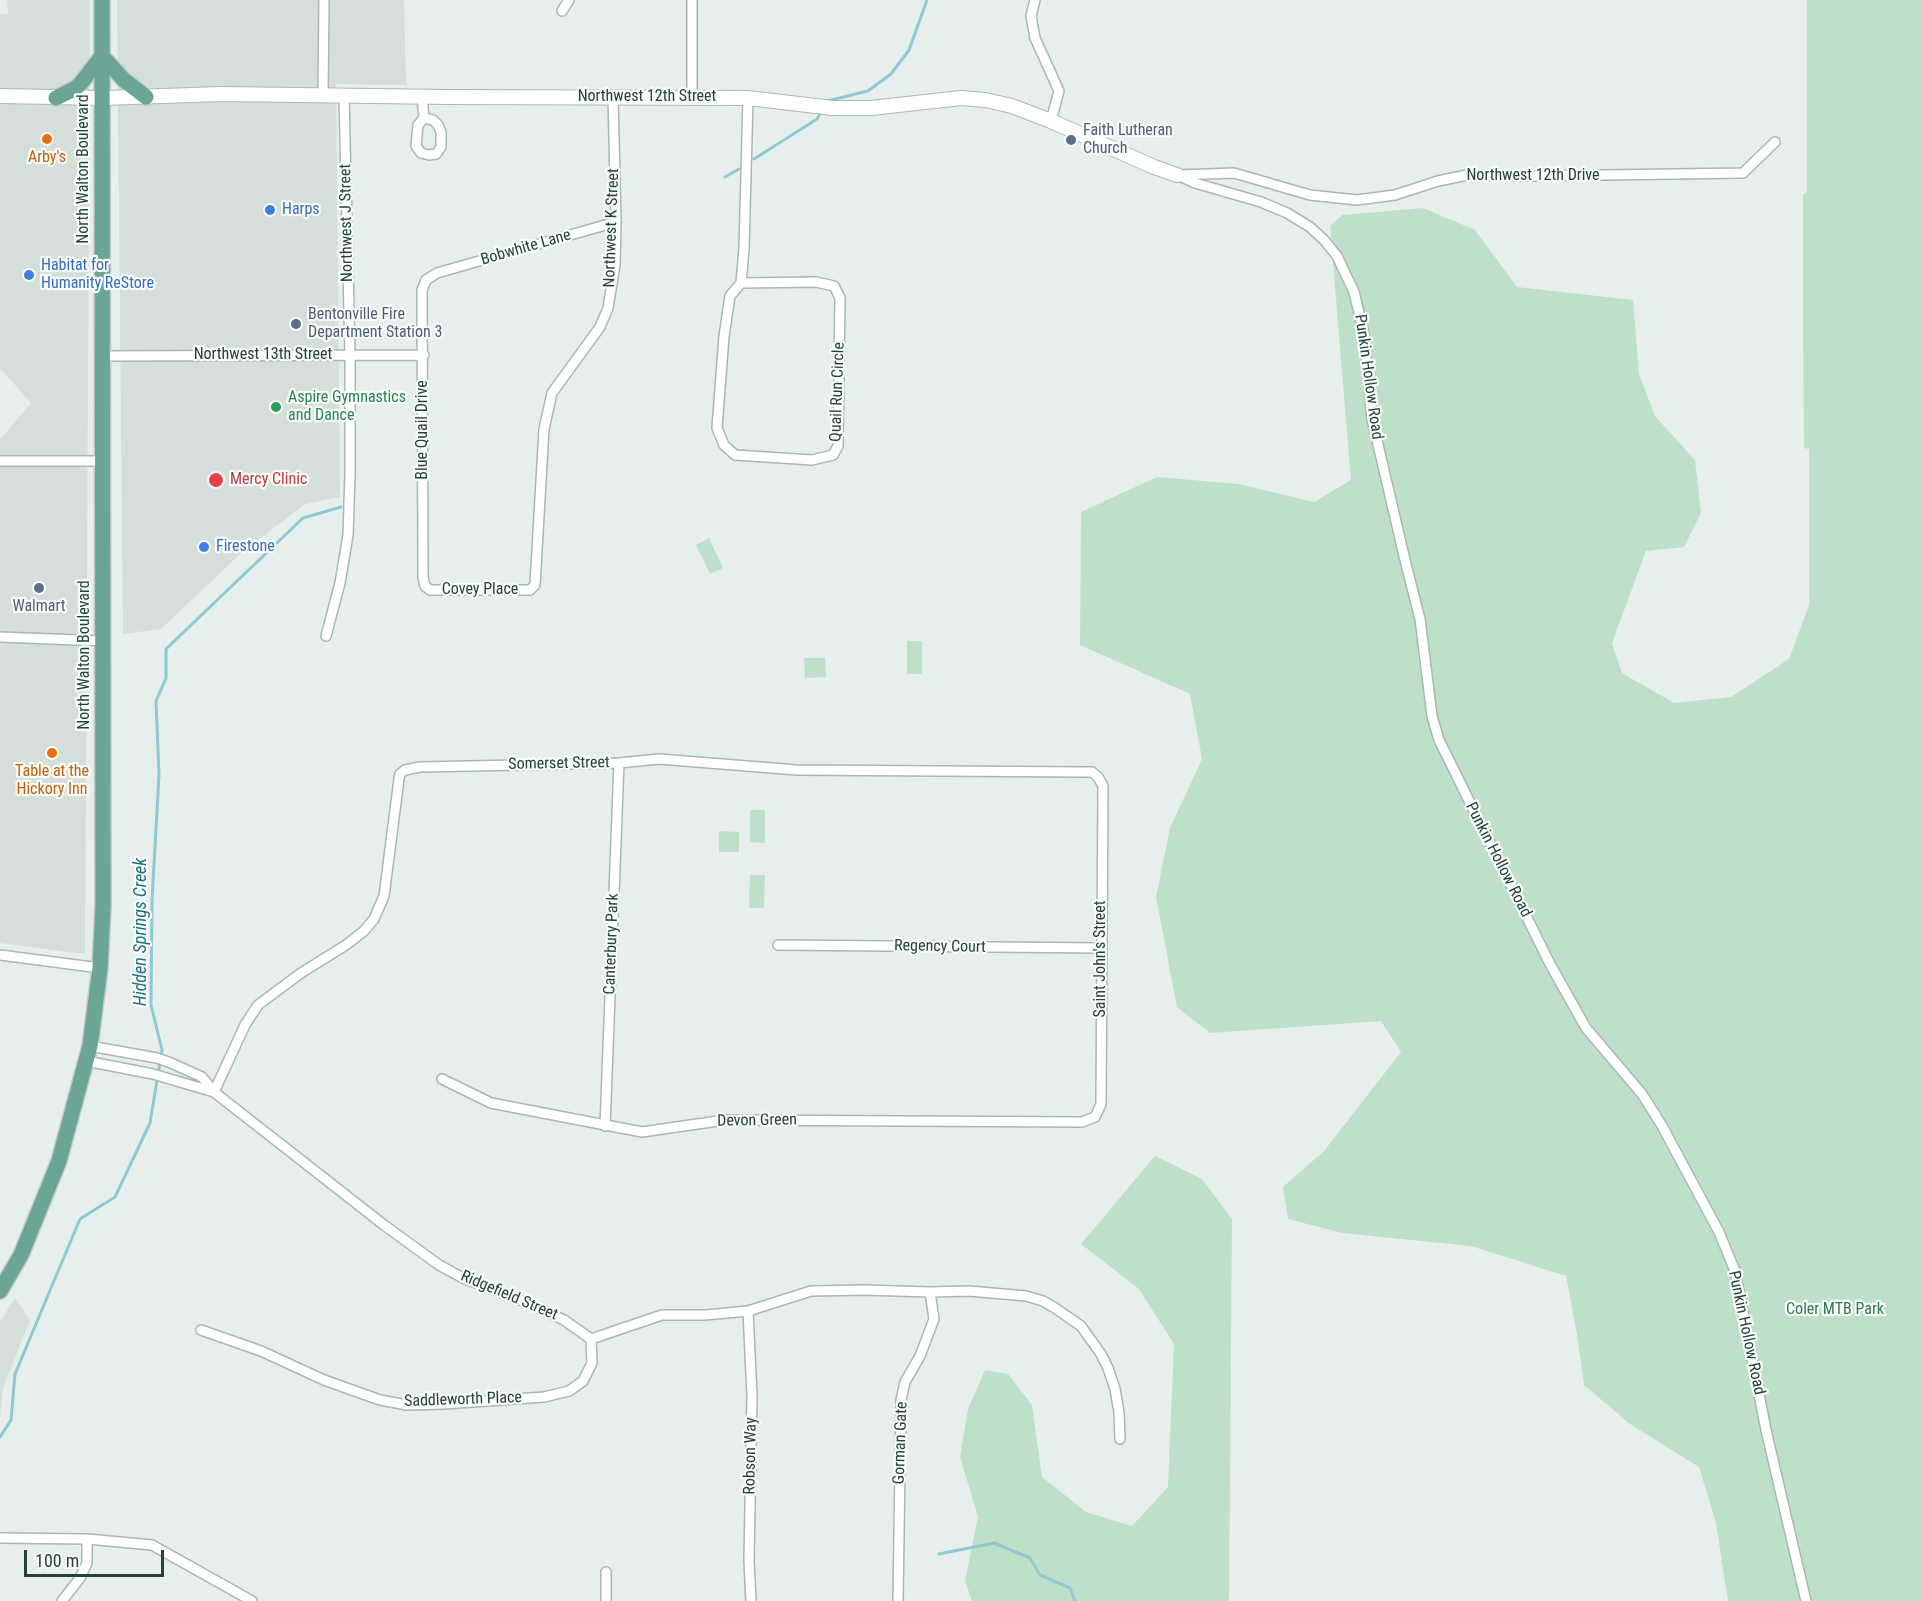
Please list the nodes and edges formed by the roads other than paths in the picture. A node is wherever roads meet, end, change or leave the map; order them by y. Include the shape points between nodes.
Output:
1 (102, 0) edge
2 (324, 0) edge
3 (569, 0) edge
4 (692, 0) edge
5 (1035, 0) edge
6 (562, 11) dead end
7 (102, 56) junction
8 (323, 95) junction
9 (344, 95) junction
10 (0, 96) edge
11 (146, 97) junction
12 (422, 97) junction
13 (614, 97) junction
14 (692, 97) junction
15 (56, 98) junction
16 (103, 98) junction
17 (748, 98) junction
18 (424, 118) dead end
19 (1051, 121) junction
20 (1775, 142) dead end
21 (1176, 175) junction
22 (616, 222) junction
23 (437, 273) joint
24 (741, 283) junction
25 (350, 355) junction
26 (424, 355) junction
27 (102, 356) junction
28 (0, 461) edge
29 (102, 461) junction
30 (430, 590) joint
31 (530, 590) joint
32 (326, 636) dead end
33 (0, 637) edge
34 (103, 641) junction
35 (619, 763) junction
36 (1102, 786) joint
37 (778, 945) dead end
38 (1101, 948) junction
39 (2, 956) edge
40 (0, 966) edge
41 (100, 968) junction
42 (88, 1054) junction
43 (442, 1079) dead end
44 (214, 1092) junction
45 (1082, 1122) joint
46 (605, 1126) junction
47 (0, 1291) edge
48 (930, 1292) junction
49 (748, 1311) junction
50 (201, 1330) dead end
51 (591, 1339) junction
52 (1120, 1439) dead end
53 (0, 1538) edge
54 (87, 1539) junction
55 (606, 1572) dead end
56 (62, 1601) edge
57 (252, 1601) edge
58 (606, 1601) edge
59 (751, 1601) edge
60 (898, 1601) edge
61 (1806, 1601) edge

1 - 7 main road, North Walton Boulevard
2 - 8 street
3 - 6 street
4 - 14 street
5 - 19 street via 1031,16 1035,38 1059,91
7 - 11 main road
7 - 15 main road via 76,88
7 - 16 main road, North Walton Boulevard
8 - 9 street, Northwest 12th Street
8 - 11 street, Northwest 12th Street
9 - 12 street, Northwest 12th Street
9 - 25 street, Northwest J Street
10 - 15 street, Northwest 12th Street
11 - 16 street, Northwest 12th Street
12 - 13 street, Northwest 12th Street
12 - 18 street
13 - 14 street, Northwest 12th Street
13 - 22 street, Northwest K Street
14 - 17 street, Northwest 12th Street
15 - 16 street, Northwest 12th Street
16 - 27 main road, North Walton Boulevard
17 - 19 street, Northwest 12th Street via 842,108 973,99 1011,106
17 - 24 street, Quail Run Circle
19 - 21 street, Northwest 12th Street
20 - 21 street, Northwest 12th Drive via 1743,173 1467,175 1395,195 1357,200 1310,195 1234,173
21 - 61 street, Punkin Hollow Road via 1261,202 1310,227 1337,256 1354,292 1364,334 1372,419 1420,619 1432,716 1439,740 1586,1028 1655,1114 1719,1232 1735,1271 1766,1430
22 - 23 street, Bobwhite Lane
22 - 31 street, Northwest K Street via 615,266 608,308 600,327 552,393 544,429 535,585
23 - 26 street, Blue Quail Drive via 426,280 422,290
24 - 24 street, Quail Run Circle via 730,296 724,336 717,428 724,445 735,455 812,460 833,455 838,446 840,416 840,298 834,286 816,282
25 - 26 street, Northwest 13th Street
25 - 27 street, Northwest 13th Street
25 - 32 street, Northwest J Street via 348,535
26 - 30 street, Blue Quail Drive via 423,577
27 - 29 main road, North Walton Boulevard
28 - 29 street
29 - 34 main road, North Walton Boulevard
30 - 31 street, Covey Place
33 - 34 street
34 - 41 main road, North Walton Boulevard
35 - 36 street, Somerset Street via 659,759 796,770 1083,771 1092,772
35 - 44 street, Somerset Street via 420,767 400,774 388,874 379,910 364,931 258,1005 244,1025
35 - 46 street, Canterbury Park
36 - 38 street, Saint John's Street
37 - 38 street, Regency Court
38 - 45 street, Saint John's Street via 1101,1104 1095,1118
39 - 40 street
39 - 41 street
41 - 42 main road, North Walton Boulevard
42 - 44 street, Ridgefield Street
42 - 44 street, Ridgefield Street via 157,1058 202,1077
42 - 47 main road, North Walton Boulevard via 59,1161 21,1255
43 - 46 street, Devon Green via 491,1103
44 - 51 street, Ridgefield Street via 439,1265 564,1320
45 - 46 street, Devon Green via 725,1120 642,1132
48 - 49 street via 811,1291
48 - 52 street via 988,1291 1026,1296 1049,1305 1081,1326 1108,1368 1117,1400
48 - 60 street, Gorman Gate via 934,1319 905,1382 901,1400
49 - 51 street via 662,1315
49 - 59 street, Robson Way via 752,1395
50 - 51 street, Saddleworth Place via 261,1351 324,1380 407,1405 544,1397 569,1391 584,1381 592,1363
53 - 54 street
54 - 56 street via 87,1563
54 - 57 street via 152,1545
55 - 58 street

